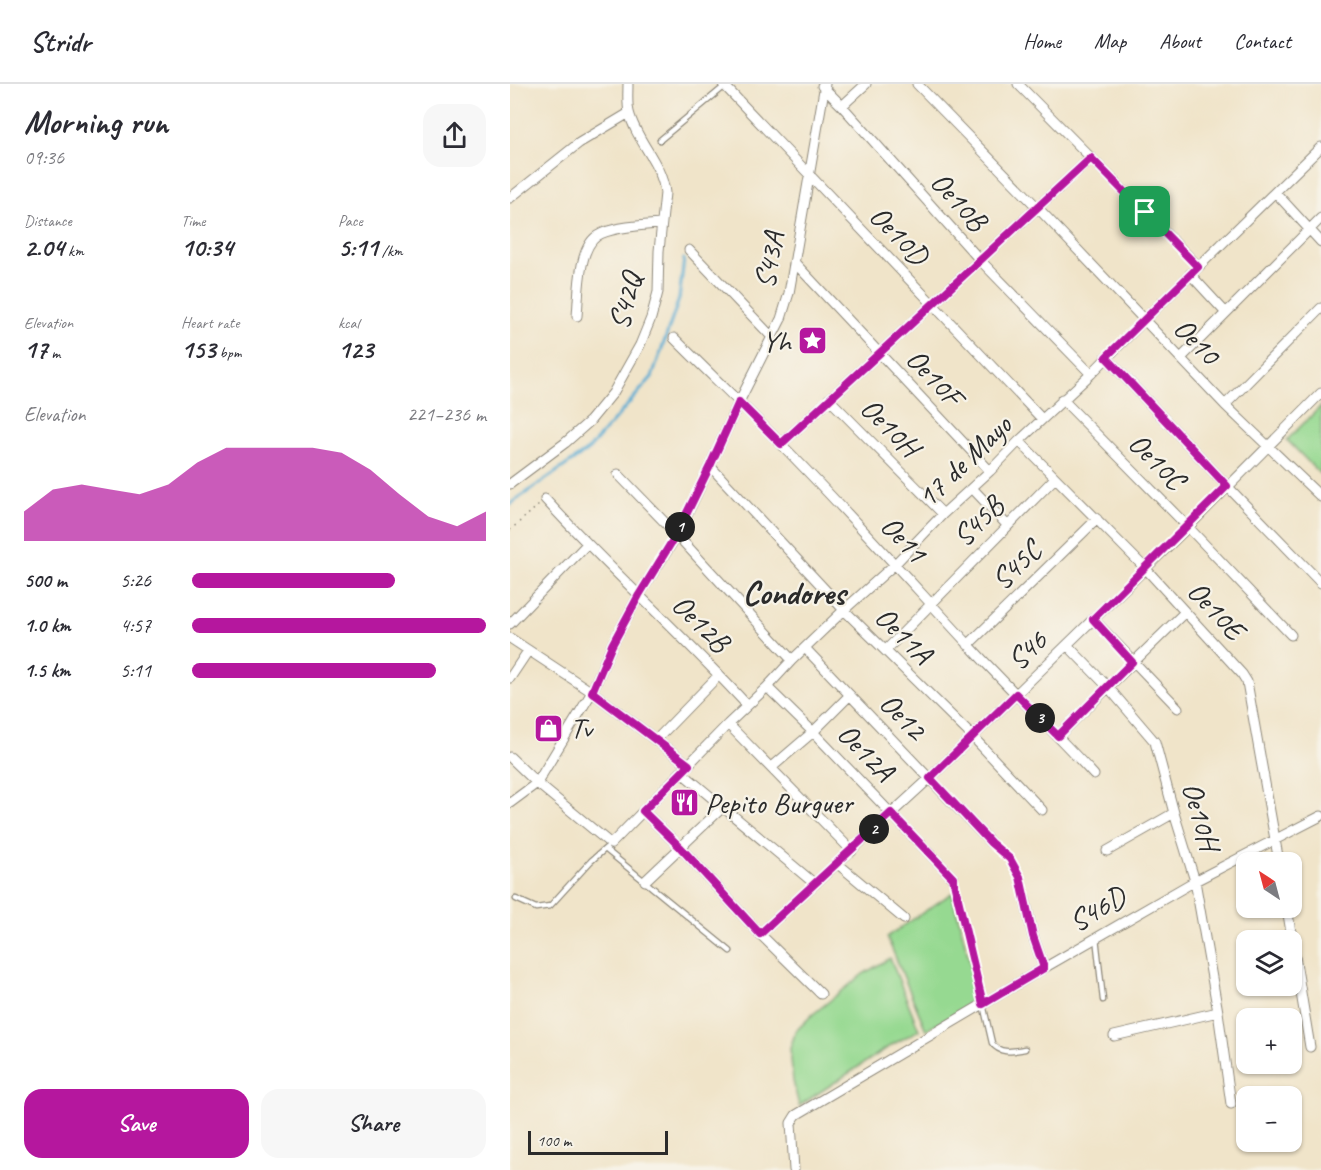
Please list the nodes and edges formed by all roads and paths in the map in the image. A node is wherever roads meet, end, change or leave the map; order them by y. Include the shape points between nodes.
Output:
1 (628, 84) edge
2 (866, 84) edge
3 (917, 84) edge
4 (1018, 84) edge
5 (724, 85) edge
6 (823, 86) edge
7 (842, 106) junction
8 (629, 113) junction
9 (660, 140) dead end
10 (1321, 147) edge
11 (1091, 158) junction
12 (809, 175) junction
13 (1275, 192) junction
14 (510, 198) edge
15 (1037, 207) junction
16 (1321, 218) edge
17 (661, 224) junction
18 (1309, 229) junction
19 (1321, 242) edge
20 (689, 250) dead end
21 (980, 260) junction
22 (794, 262) junction
23 (1198, 267) junction
24 (1190, 274) junction
25 (932, 304) junction
26 (1321, 308) edge
27 (1227, 313) junction
28 (577, 316) dead end
29 (1144, 320) junction
30 (772, 337) junction
31 (674, 338) dead end
32 (879, 354) junction
33 (1106, 357) junction
34 (1181, 358) junction
35 (1090, 374) junction
36 (1321, 393) edge
37 (829, 399) junction
38 (1062, 399) junction
39 (739, 402) junction
40 (1225, 405) junction
41 (1042, 419) junction
42 (1019, 441) junction
43 (781, 444) junction
44 (1267, 446) junction
45 (710, 466) junction
46 (990, 471) junction
47 (618, 474) dead end
48 (1055, 478) junction
49 (510, 484) edge
50 (1227, 486) junction
51 (972, 488) junction
52 (1321, 497) edge
53 (545, 499) joint
54 (944, 514) junction
55 (1097, 519) junction
56 (1008, 526) junction
57 (1188, 526) junction
58 (510, 530) edge
59 (676, 535) junction
60 (587, 544) junction
61 (895, 564) junction
62 (1145, 568) junction
63 (1321, 583) edge
64 (639, 595) junction
65 (931, 604) junction
66 (844, 610) junction
67 (1185, 612) junction
68 (1093, 619) junction
69 (510, 624) edge
70 (1291, 635) dead end
71 (510, 638) edge
72 (968, 645) junction
73 (1067, 645) junction
74 (805, 648) junction
75 (886, 650) junction
76 (528, 651) junction
77 (792, 660) junction
78 (1132, 662) junction
79 (719, 675) junction
80 (510, 678) edge
81 (767, 687) junction
82 (1108, 687) junction
83 (592, 692) junction
84 (1016, 694) junction
85 (850, 695) junction
86 (747, 705) junction
87 (1178, 708) dead end
88 (728, 724) junction
89 (813, 732) junction
90 (972, 736) junction
91 (1058, 736) junction
92 (656, 740) junction
93 (510, 757) edge
94 (689, 765) junction
95 (771, 768) junction
96 (681, 772) junction
97 (1094, 775) dead end
98 (930, 778) junction
99 (537, 783) junction
100 (510, 803) edge
101 (723, 807) junction
102 (1042, 810) dead end
103 (643, 811) junction
104 (891, 813) junction
105 (1174, 813) junction
106 (1321, 816) edge
107 (1275, 839) junction
108 (991, 843) joint
109 (608, 847) junction
110 (680, 847) junction
111 (852, 850) junction
112 (1107, 851) dead end
113 (1277, 852) edge
114 (838, 864) junction
115 (953, 878) joint
116 (645, 881) junction
117 (1195, 881) junction
118 (815, 884) junction
119 (516, 899) dead end
120 (1025, 899) joint
121 (1289, 918) edge
122 (904, 919) dead end
123 (760, 934) junction
124 (1096, 938) junction
125 (730, 951) dead end
126 (1044, 968) junction
127 (820, 994) dead end
128 (1103, 1000) dead end
129 (983, 1004) junction
130 (1218, 1012) junction
131 (1114, 1036) dead end
132 (1310, 1047) dead end
133 (1025, 1049) dead end
134 (1231, 1104) dead end
135 (794, 1170) edge

1 - 8 street, S42Q
2 - 7 street
3 - 15 street, Oe10
4 - 11 street
5 - 9 lane
5 - 12 street, Oe10D
6 - 7 street, Oe10B
6 - 12 street, S43A
7 - 21 street, Oe10B
8 - 14 street via 579,143
8 - 17 street, S42Q via 664,184
10 - 13 street, 17 de Mayo
11 - 15 street
11 - 23 street
12 - 22 street, S43A
12 - 25 street, Oe10D
13 - 18 street
13 - 23 street, 17 de Mayo
15 - 21 street
15 - 29 street, Oe10
16 - 18 street
17 - 28 street via 609,231 591,241 585,254
17 - 49 street, S42Q via 658,292 651,318 613,393 590,421
18 - 19 street
18 - 27 street
20 - 30 street
21 - 25 street
21 - 35 street, Oe10B
22 - 30 street, S43A via 789,293
22 - 32 street, Oe10F
23 - 24 street, 17 de Mayo
24 - 27 street
24 - 29 street, 17 de Mayo
25 - 32 street
25 - 41 street, Oe10D
26 - 40 street
27 - 34 street
29 - 33 street, 17 de Mayo
29 - 34 street, Oe10
30 - 39 street, S43A
31 - 39 street, Oe11
32 - 37 street
32 - 46 street, Oe10F
33 - 35 street, 17 de Mayo
33 - 50 street
34 - 40 street, Oe10
35 - 38 street, 17 de Mayo
36 - 44 street, S46
37 - 43 street
37 - 54 street, Oe10H
38 - 41 street, 17 de Mayo
38 - 57 street, Oe10C
39 - 43 street, Oe11
39 - 45 street, S43A
40 - 44 street, Oe10
41 - 42 street, 17 de Mayo
42 - 46 street, 17 de Mayo
42 - 48 street, Oe10E
43 - 61 street, Oe11
44 - 50 street, S46
44 - 52 street, Oe10
45 - 59 street, S43A
45 - 66 street, Oe11A
46 - 51 street, 17 de Mayo
47 - 59 street
48 - 55 street, Oe10E
48 - 56 street, S45B
50 - 57 street, S46
50 - 63 street
51 - 54 street, 17 de Mayo
51 - 56 street
53 - 58 path
53 - 60 street, Oe12B
54 - 61 street, 17 de Mayo
55 - 62 street, Oe10E
55 - 72 street, S45C
56 - 65 street, S45B
57 - 62 street, S46
57 - 70 street, Oe10C
59 - 64 street, S43A
59 - 77 street
60 - 64 street, Oe12B
60 - 69 street
61 - 65 street, Oe11
61 - 66 street, 17 de Mayo
62 - 67 street, Oe10E
62 - 68 street, S46
64 - 79 street, Oe12B
64 - 83 street, S43A
65 - 72 street, Oe11
65 - 75 street, S45B
66 - 74 street, 17 de Mayo
66 - 75 street, Oe11A
67 - 78 street
67 - 107 street, Oe10E via 1247,682
68 - 73 street, S46
68 - 78 street
71 - 76 street
72 - 84 street, Oe11
73 - 82 street, Oe10H
73 - 84 street, S46
74 - 77 street, 17 de Mayo
74 - 85 street, Oe12
75 - 90 street, Oe11A
76 - 80 street
76 - 83 street
77 - 81 street, 17 de Mayo
78 - 82 street
78 - 87 street
79 - 86 street, Oe12B
79 - 92 street
81 - 86 street, 17 de Mayo
81 - 89 street, Oe12A
82 - 91 street
82 - 105 street, Oe10H via 1155,742
83 - 92 street
83 - 99 street, S43A
84 - 90 street, S46
84 - 91 street, Oe11
85 - 89 street
85 - 98 street, Oe12
86 - 88 street, 17 de Mayo
88 - 94 street, 17 de Mayo
88 - 95 street
89 - 95 street
89 - 104 street, Oe12A
90 - 98 street, S46
90 - 102 street, Oe11A
91 - 97 street, Oe11
92 - 94 street
93 - 99 street
94 - 96 street, 17 de Mayo
95 - 111 street
96 - 101 street
96 - 103 street, 17 de Mayo
98 - 104 street, S46
98 - 108 street, Oe12
99 - 100 street
99 - 109 street
101 - 110 street
101 - 118 street
103 - 109 street, 17 de Mayo
103 - 110 street
104 - 111 street, S46
104 - 115 street, Oe12A
105 - 112 street
105 - 117 street, Oe10H
106 - 107 street, S46D
107 - 113 street, Oe10E
107 - 117 street, S46D
108 - 120 path via 1010,859 1020,877
109 - 116 lane
109 - 119 lane via 550,906 536,908
110 - 116 street
110 - 123 street
111 - 114 street, S46
114 - 118 street, S46
114 - 122 street
115 - 129 path
116 - 125 lane
117 - 124 street, S46D
117 - 130 street, Oe10H
118 - 123 street, S46
120 - 126 street
121 - 132 street
123 - 127 street
124 - 126 street, S46D
124 - 128 lane
126 - 129 street, S46D
129 - 133 lane via 992,1044 1001,1051
129 - 135 street, S46D via 796,1115 790,1123
130 - 131 street
130 - 134 street, Oe10H

